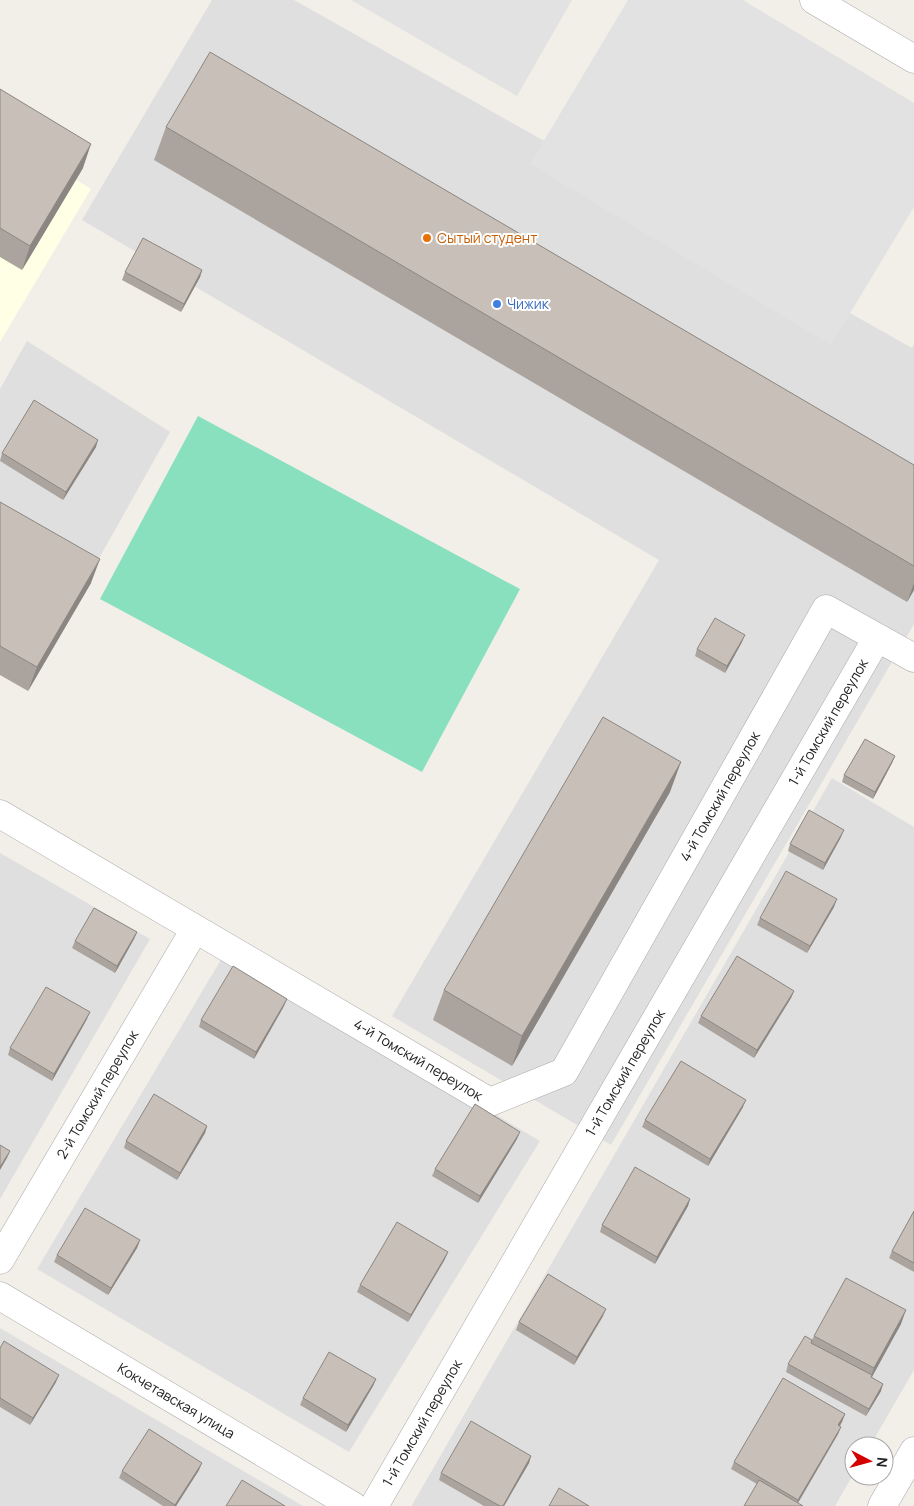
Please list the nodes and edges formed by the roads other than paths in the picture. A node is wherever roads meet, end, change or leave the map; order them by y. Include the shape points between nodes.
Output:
1 (814, 0) edge
2 (914, 59) edge
3 (878, 638) junction
4 (914, 658) edge
5 (0, 814) edge
6 (195, 928) junction
7 (0, 1260) edge
8 (0, 1296) edge
9 (914, 1451) edge
10 (353, 1506) edge
11 (374, 1506) edge
12 (882, 1506) edge

1 - 2 street
3 - 4 street
3 - 6 street, 4-й Томский переулок via 826,609 564,1072 490,1102
3 - 11 street, 1-й Томский переулок
5 - 6 street, 4-й Томский переулок
6 - 7 street, 2-й Томский переулок
8 - 10 street, Кокчетавская улица
9 - 12 street

